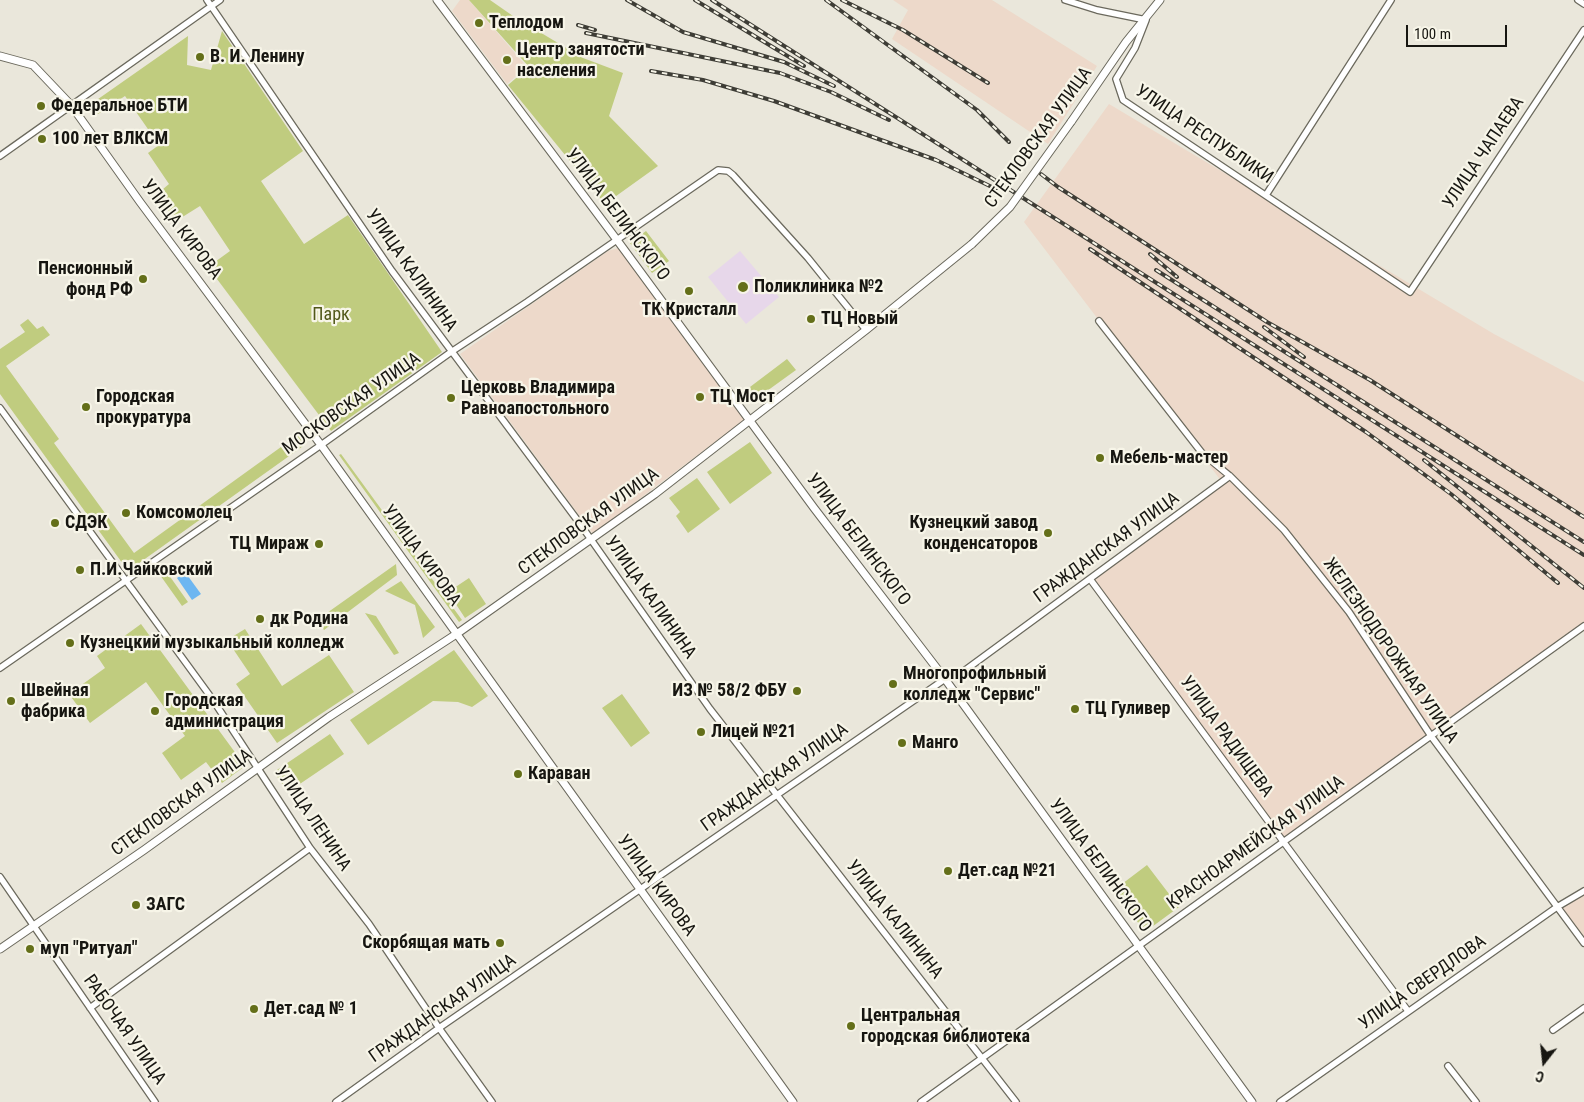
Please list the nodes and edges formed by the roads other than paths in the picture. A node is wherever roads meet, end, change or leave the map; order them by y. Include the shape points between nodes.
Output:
1 (207, 0) edge
2 (220, 0) edge
3 (437, 0) edge
4 (1065, 0) edge
5 (1160, 0) edge
6 (1391, 0) edge
7 (1578, 0) edge
8 (1584, 4) edge
9 (211, 6) junction
10 (1146, 20) junction
11 (1584, 30) edge
12 (0, 56) edge
13 (71, 105) junction
14 (0, 156) edge
15 (1266, 195) junction
16 (617, 240) junction
17 (1410, 292) joint
18 (1099, 321) dead end
19 (866, 330) junction
20 (450, 352) junction
21 (0, 408) edge
22 (751, 420) junction
23 (322, 445) junction
24 (1230, 476) junction
25 (591, 540) junction
26 (1090, 579) junction
27 (125, 581) junction
28 (1584, 626) edge
29 (458, 633) junction
30 (0, 668) edge
31 (945, 679) junction
32 (1431, 736) junction
33 (258, 767) junction
34 (777, 796) junction
35 (1284, 841) junction
36 (310, 848) junction
37 (0, 877) edge
38 (640, 890) junction
39 (1584, 891) edge
40 (1558, 907) junction
41 (33, 926) junction
42 (1584, 943) edge
43 (1139, 945) junction
44 (0, 950) edge
45 (90, 1008) junction
46 (1584, 1008) edge
47 (1408, 1011) junction
48 (439, 1028) junction
49 (1553, 1030) dead end
50 (983, 1057) junction
51 (1448, 1066) dead end
52 (155, 1102) edge
53 (336, 1102) edge
54 (492, 1102) edge
55 (793, 1102) edge
56 (921, 1102) edge
57 (1016, 1102) edge
58 (1252, 1102) edge
59 (1280, 1102) edge
60 (1476, 1102) edge

1 - 9 street, УЛИЦА КАЛИНИНА
2 - 9 street
3 - 16 street, УЛИЦА БЕЛИНСКОГО
4 - 10 street
5 - 10 street, СТЕКЛОВСКАЯ УЛИЦА
6 - 15 street
7 - 8 street
9 - 13 street
9 - 20 street, УЛИЦА КАЛИНИНА
10 - 15 street, УЛИЦА РЕСПУБЛИКИ via 1135,48 1116,80 1122,100
10 - 19 street, СТЕКЛОВСКАЯ УЛИЦА, bridge via 1126,42 1010,208 972,244
11 - 17 street, УЛИЦА ЧАПАЕВА
12 - 13 street, УЛИЦА КИРОВА via 34,65
13 - 14 street
13 - 23 street, УЛИЦА КИРОВА
15 - 17 street, УЛИЦА РЕСПУБЛИКИ
16 - 19 street, МОСКОВСКАЯ УЛИЦА via 714,172 723,170 733,175 808,258
16 - 20 street, МОСКОВСКАЯ УЛИЦА
16 - 22 street, УЛИЦА БЕЛИНСКОГО
18 - 24 street, ЖЕЛЕЗНОДОРОЖНАЯ УЛИЦА via 1202,453
19 - 22 street, СТЕКЛОВСКАЯ УЛИЦА
20 - 23 street, МОСКОВСКАЯ УЛИЦА
20 - 25 street, УЛИЦА КАЛИНИНА via 466,368
21 - 27 street, УЛИЦА ЛЕНИНА
22 - 25 street, СТЕКЛОВСКАЯ УЛИЦА
22 - 31 street, УЛИЦА БЕЛИНСКОГО
23 - 27 street, МОСКОВСКАЯ УЛИЦА
23 - 29 street, УЛИЦА КИРОВА
24 - 26 street, ГРАЖДАНСКАЯ УЛИЦА
24 - 32 street, ЖЕЛЕЗНОДОРОЖНАЯ УЛИЦА via 1284,530 1349,612
25 - 29 street, СТЕКЛОВСКАЯ УЛИЦА
25 - 34 street, УЛИЦА КАЛИНИНА via 710,709
26 - 31 street, ГРАЖДАНСКАЯ УЛИЦА via 964,671
26 - 35 street, УЛИЦА РАДИЩЕВА
27 - 30 street, МОСКОВСКАЯ УЛИЦА
27 - 33 street, УЛИЦА ЛЕНИНА
28 - 32 street, КРАСНОАРМЕЙСКАЯ УЛИЦА
29 - 33 street, СТЕКЛОВСКАЯ УЛИЦА
29 - 38 street, УЛИЦА КИРОВА
31 - 34 street, ГРАЖДАНСКАЯ УЛИЦА
31 - 43 street, УЛИЦА БЕЛИНСКОГО
32 - 35 street, КРАСНОАРМЕЙСКАЯ УЛИЦА
32 - 40 street, ЖЕЛЕЗНОДОРОЖНАЯ УЛИЦА
33 - 36 street, УЛИЦА ЛЕНИНА
33 - 41 street, СТЕКЛОВСКАЯ УЛИЦА
34 - 38 street, ГРАЖДАНСКАЯ УЛИЦА
34 - 50 street, УЛИЦА КАЛИНИНА
35 - 43 street, КРАСНОАРМЕЙСКАЯ УЛИЦА
35 - 47 street, УЛИЦА РАДИЩЕВА
36 - 45 street
36 - 48 street, УЛИЦА ЛЕНИНА via 369,924
37 - 41 street, РАБОЧАЯ УЛИЦА
38 - 48 street, ГРАЖДАНСКАЯ УЛИЦА
38 - 55 street, УЛИЦА КИРОВА
39 - 40 street, УЛИЦА СВЕРДЛОВА
40 - 42 street, ЖЕЛЕЗНОДОРОЖНАЯ УЛИЦА
40 - 47 street, УЛИЦА СВЕРДЛОВА
41 - 44 street, СТЕКЛОВСКАЯ УЛИЦА
41 - 45 street, РАБОЧАЯ УЛИЦА
43 - 50 street, КРАСНОАРМЕЙСКАЯ УЛИЦА
43 - 58 street, УЛИЦА БЕЛИНСКОГО
45 - 52 street, РАБОЧАЯ УЛИЦА
46 - 49 street
47 - 59 street, УЛИЦА СВЕРДЛОВА
48 - 53 street, ГРАЖДАНСКАЯ УЛИЦА
48 - 54 street, УЛИЦА ЛЕНИНА
50 - 56 street, КРАСНОАРМЕЙСКАЯ УЛИЦА
50 - 57 street, УЛИЦА КАЛИНИНА
51 - 60 street

